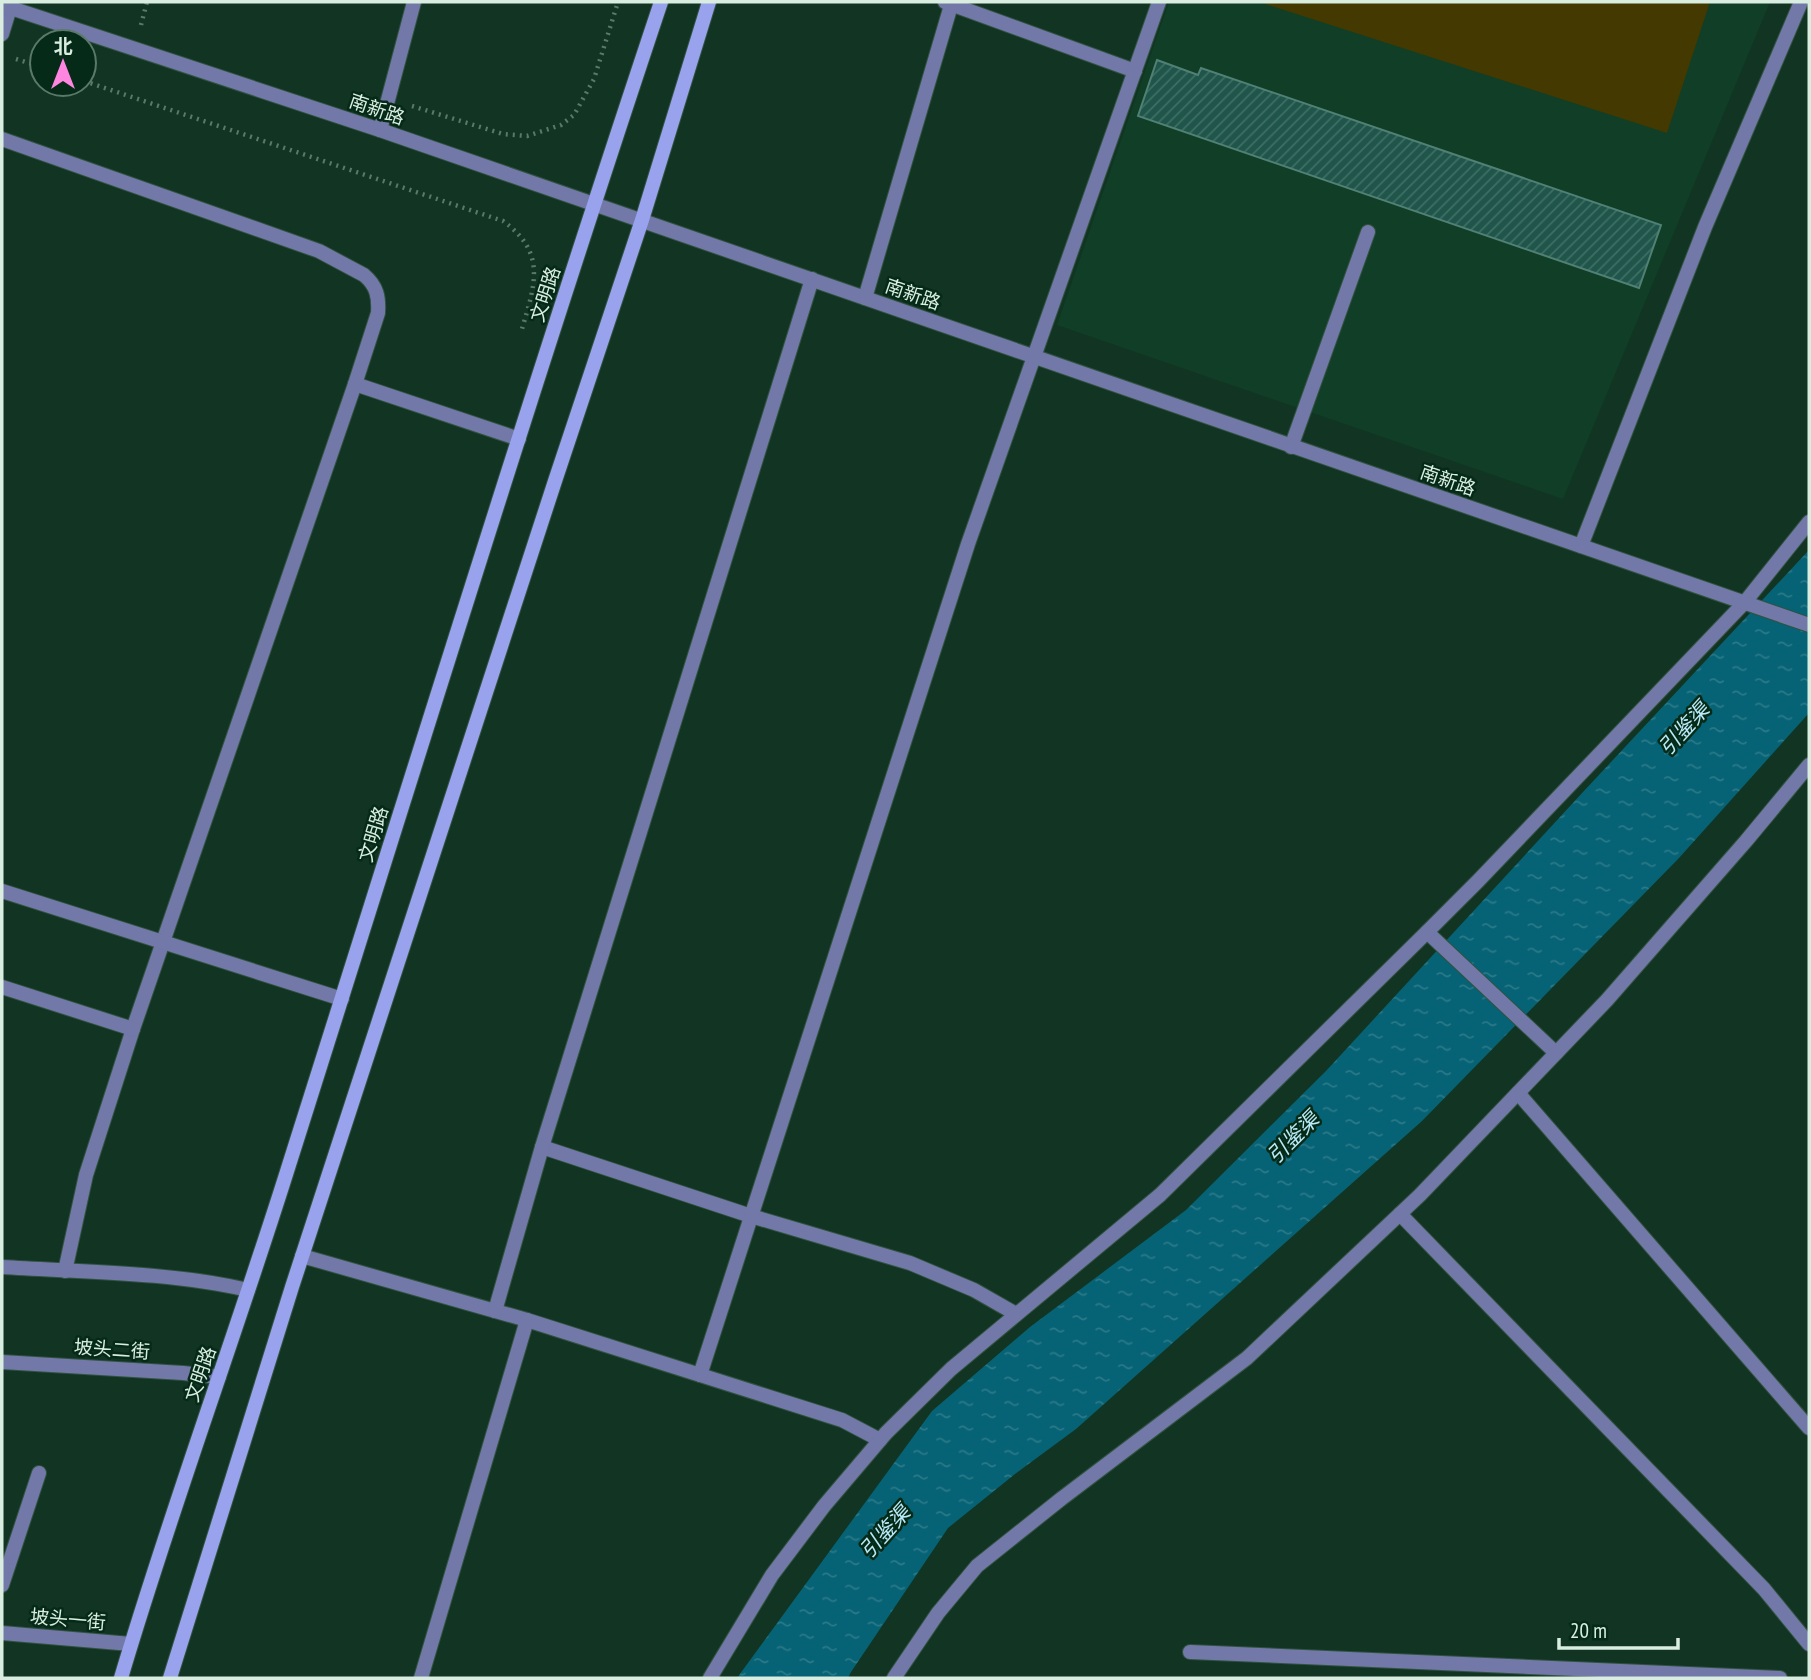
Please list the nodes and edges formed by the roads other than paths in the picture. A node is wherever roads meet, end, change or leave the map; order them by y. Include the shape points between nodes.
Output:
1 (414, 2) edge
2 (661, 2) edge
3 (709, 2) edge
4 (949, 2) edge
5 (1159, 2) edge
6 (1801, 2) edge
7 (6, 7) edge
8 (2, 34) edge
9 (1135, 71) junction
10 (380, 130) junction
11 (2, 139) edge
12 (593, 204) junction
13 (642, 220) junction
14 (1368, 232) dead end
15 (812, 279) junction
16 (865, 298) junction
17 (1035, 356) junction
18 (355, 384) junction
19 (519, 439) junction
20 (1291, 447) junction
21 (1809, 522) edge
22 (1581, 546) junction
23 (1745, 602) junction
24 (1809, 625) edge
25 (1809, 765) edge
26 (2, 891) edge
27 (1427, 932) junction
28 (164, 943) junction
29 (2, 987) edge
30 (342, 999) junction
31 (133, 1029) junction
32 (1556, 1053) junction
33 (1518, 1093) junction
34 (542, 1147) junction
35 (1400, 1213) junction
36 (751, 1216) junction
37 (302, 1256) junction
38 (2, 1266) edge
39 (65, 1270) junction
40 (248, 1290) junction
41 (495, 1311) junction
42 (1016, 1314) junction
43 (527, 1320) junction
44 (2, 1362) edge
45 (700, 1376) junction
46 (219, 1377) junction
47 (1809, 1428) edge
48 (880, 1440) junction
49 (39, 1473) dead end
50 (2, 1586) edge
51 (2, 1633) edge
52 (131, 1644) junction
53 (1809, 1644) edge
54 (1190, 1652) dead end
55 (121, 1678) edge
56 (170, 1678) edge
57 (421, 1678) edge
58 (710, 1678) edge
59 (894, 1678) edge
60 (1780, 1678) edge

1 - 10 street
2 - 12 main road, 文明路
3 - 13 main road
4 - 9 street
4 - 16 street
5 - 9 street
6 - 22 street via 1705,227
7 - 8 street
7 - 10 street, 南新路
9 - 17 street
10 - 12 street, 南新路
11 - 18 street via 319,251 365,275 376,285 378,313
12 - 13 street, 南新路
12 - 19 main road, 文明路
13 - 15 street, 南新路
13 - 37 main road
14 - 20 street
15 - 16 street, 南新路
15 - 34 street
16 - 17 street, 南新路
17 - 20 street, 南新路
17 - 36 street via 964,557
18 - 19 street
18 - 28 street
19 - 30 main road, 文明路
20 - 22 street, 南新路
21 - 23 street
22 - 23 street, 南新路
23 - 24 street, 南新路
23 - 27 street
25 - 32 street
26 - 28 street
27 - 32 street
27 - 42 street via 1160,1195
28 - 30 street
28 - 31 street
29 - 31 street
30 - 40 main road, 文明路
31 - 39 street via 86,1175
32 - 33 street
33 - 35 street
33 - 47 street
34 - 36 street
34 - 41 street
35 - 53 street via 1755,1579
35 - 59 street via 1247,1358 977,1566
36 - 42 street via 909,1263 974,1290
36 - 45 street
37 - 41 street
37 - 56 main road
38 - 39 street
39 - 40 street
40 - 46 main road, 文明路
41 - 43 street
42 - 48 street via 950,1369
43 - 45 street
43 - 57 street
44 - 46 street, 坡头二街
45 - 48 street via 842,1420
46 - 52 main road, 文明路
48 - 58 street via 772,1575
49 - 50 street
51 - 52 street, 坡头一街
52 - 55 main road, 文明路
54 - 60 street

